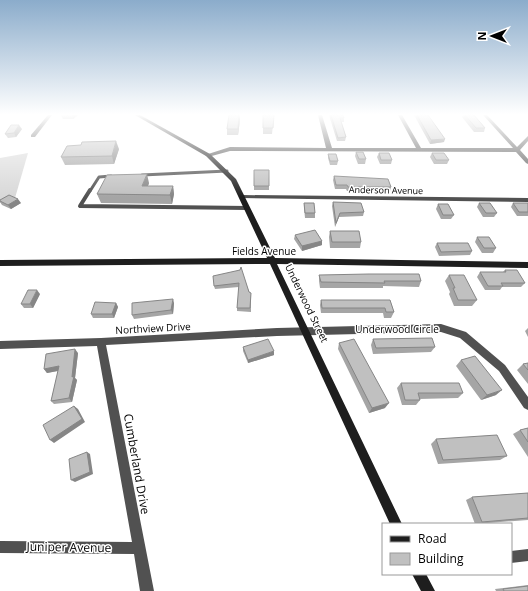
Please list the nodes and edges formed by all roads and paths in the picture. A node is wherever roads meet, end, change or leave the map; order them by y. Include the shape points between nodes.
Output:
1 (187, 143) edge
2 (328, 143) edge
3 (416, 143) edge
4 (510, 143) edge
5 (524, 143) edge
6 (329, 148) junction
7 (420, 149) junction
8 (517, 150) junction
9 (208, 155) junction
10 (528, 162) edge
11 (227, 171) junction
12 (137, 175) edge
13 (114, 176) edge
14 (243, 197) junction
15 (528, 200) edge
16 (247, 208) junction
17 (272, 261) junction
18 (0, 263) edge
19 (528, 265) edge
20 (307, 331) junction
21 (101, 342) junction
22 (0, 345) edge
23 (528, 405) edge
24 (396, 523) edge
25 (0, 547) edge
26 (139, 548) junction
27 (528, 555) edge
28 (512, 557) edge
29 (420, 575) edge
30 (147, 591) edge
31 (428, 591) edge

1 - 9 street, Underwood Street
2 - 6 street
3 - 7 street
4 - 8 street
5 - 8 street
6 - 7 street
6 - 9 street via 230,149
7 - 8 street
8 - 10 street
9 - 11 street, Underwood Street
11 - 12 lane
11 - 14 street, Underwood Street
13 - 16 lane via 99,177 80,206
14 - 15 street, Anderson Avenue
14 - 16 street, Underwood Street
16 - 17 street, Underwood Street
17 - 18 street, Fields Avenue
17 - 19 street, Fields Avenue
17 - 20 street, Underwood Street
20 - 21 street, Northview Drive
20 - 23 street, Underwood Circle via 442,328 462,335 502,368
20 - 24 street, Underwood Street
21 - 22 street, Northview Drive
21 - 26 street, Cumberland Drive
25 - 26 street, Juniper Avenue
26 - 30 street, Cumberland Drive
27 - 28 street
29 - 31 street

